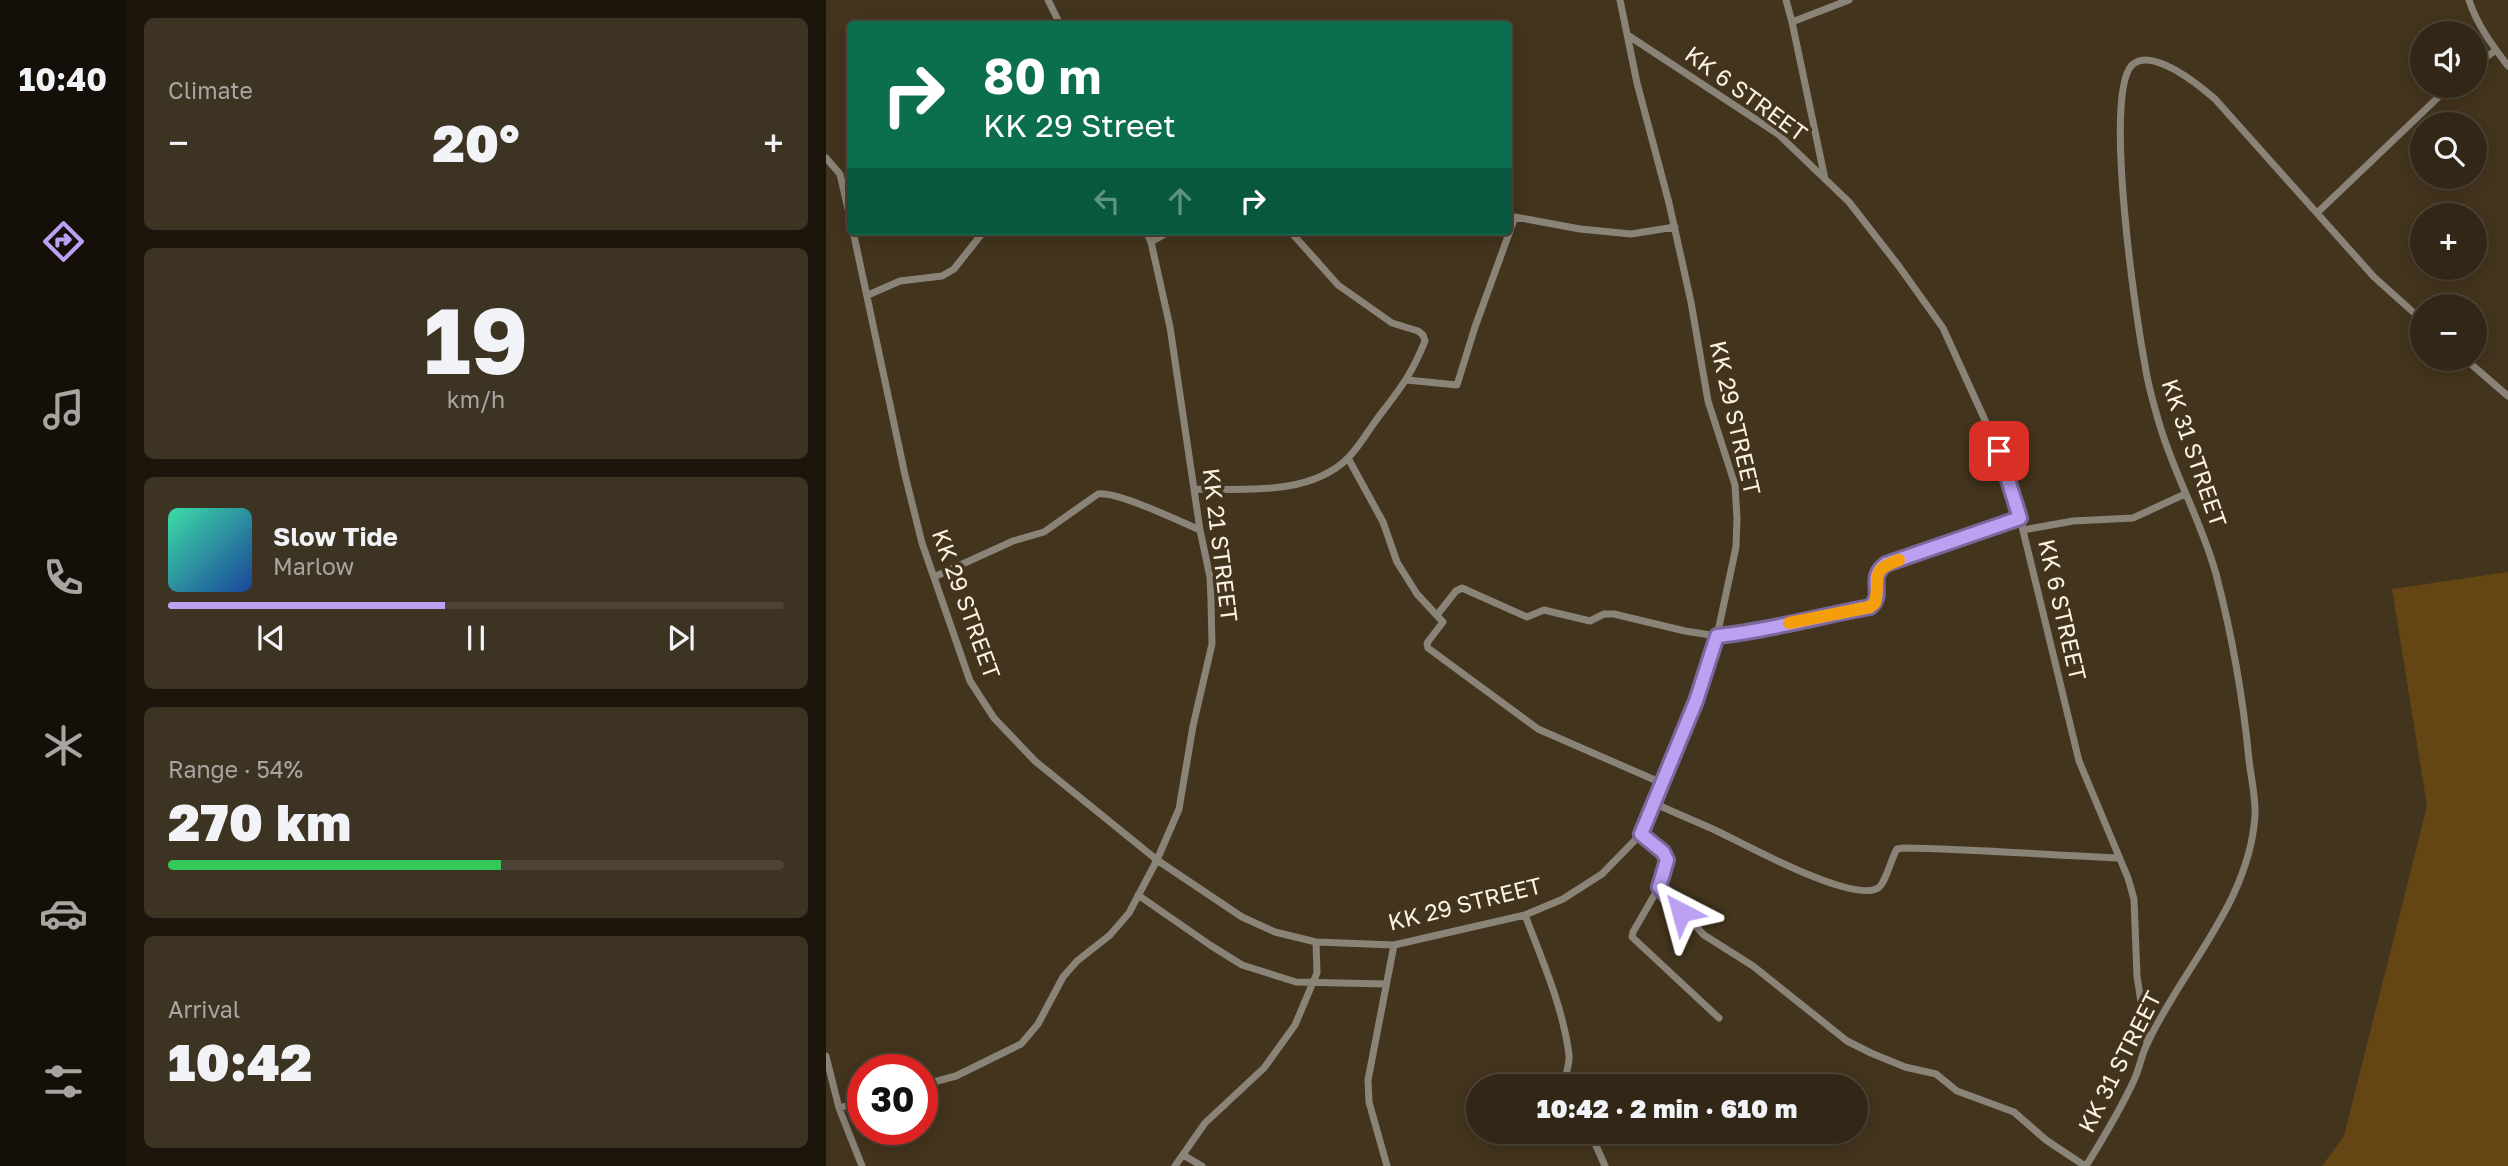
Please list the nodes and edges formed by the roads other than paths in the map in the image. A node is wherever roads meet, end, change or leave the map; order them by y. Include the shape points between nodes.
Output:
1 (1048, 0) edge
2 (1620, 0) edge
3 (1786, 0) edge
4 (1849, 0) edge
5 (2469, 0) edge
6 (1058, 21) edge
7 (1792, 22) junction
8 (1629, 36) junction
9 (2496, 50) junction
10 (2487, 57) edge
11 (2508, 66) edge
12 (2437, 98) edge
13 (826, 158) edge
14 (1825, 180) junction
15 (847, 205) edge
16 (2317, 213) junction
17 (1512, 225) edge
18 (1675, 227) junction
19 (854, 235) edge
20 (981, 235) edge
21 (1148, 235) edge
22 (1163, 235) edge
23 (1294, 235) edge
24 (1508, 235) edge
25 (1151, 242) junction
26 (868, 295) junction
27 (2410, 309) edge
28 (2479, 371) edge
29 (1408, 380) junction
30 (2508, 396) edge
31 (1348, 458) junction
32 (1194, 489) junction
33 (2185, 494) junction
34 (2020, 518) junction
35 (1200, 530) junction
36 (2023, 530) junction
37 (934, 577) junction
38 (1437, 615) junction
39 (1717, 636) junction
40 (1664, 784) junction
41 (1656, 804) junction
42 (1641, 834) junction
43 (2118, 858) junction
44 (1157, 860) junction
45 (1659, 887) junction
46 (1138, 895) junction
47 (1525, 915) junction
48 (1316, 942) junction
49 (1394, 945) junction
50 (1314, 982) junction
51 (1386, 984) junction
52 (1719, 1018) dead end
53 (2147, 1042) junction
54 (826, 1056) edge
55 (1564, 1074) edge
56 (938, 1081) edge
57 (847, 1106) edge
58 (839, 1108) junction
59 (1595, 1144) edge
60 (1183, 1155) junction
61 (862, 1166) edge
62 (1174, 1166) edge
63 (1202, 1166) edge
64 (1387, 1166) edge
65 (1605, 1166) edge
66 (2086, 1166) edge

1 - 6 street
2 - 8 street, KK 29 STREET
3 - 7 street
4 - 7 street
5 - 9 street
7 - 14 street
8 - 14 street, KK 6 STREET via 1778,134
8 - 18 street, KK 29 STREET
9 - 10 street
9 - 11 street
12 - 16 street
13 - 15 street via 840,174
14 - 34 street, KK 6 STREET via 1849,202 1942,328 1999,451
16 - 27 street, KK 31 STREET
16 - 33 street, KK 31 STREET via 2195,81 2149,61 2132,66 2122,100 2126,226 2145,369
17 - 18 street via 1515,217 1631,234
18 - 39 street, KK 29 STREET via 1708,401 1735,485 1736,547
19 - 26 street, KK 29 STREET
20 - 26 street via 954,270 900,281
21 - 25 street, KK 21 STREET
22 - 25 street
23 - 29 street via 1338,285 1392,323 1423,335 1425,341
24 - 29 street via 1457,385
25 - 32 street, KK 21 STREET via 1170,327
26 - 37 street, KK 29 STREET via 905,475
28 - 30 street
29 - 31 street
31 - 32 street via 1306,483
31 - 38 street via 1383,522 1397,562
32 - 35 street, KK 21 STREET
33 - 36 street via 2133,518
33 - 53 street, KK 31 STREET via 2215,570 2233,645 2255,816 2243,877
34 - 36 street, KK 6 STREET
34 - 39 street via 1886,564 1876,575 1877,597 1870,607
35 - 37 street via 1098,494 1044,532
35 - 44 street, KK 21 STREET via 1210,577 1212,644 1179,809
36 - 43 street, KK 6 STREET via 2078,761
37 - 44 street, KK 29 STREET via 970,681 994,718 1035,761
38 - 39 street via 1462,588 1527,617 1544,610 1590,621 1614,614
38 - 40 street via 1443,622 1427,643 1432,652 1538,729
39 - 40 street, KK 29 STREET
40 - 41 street, KK 29 STREET
41 - 42 street, KK 29 STREET
41 - 43 street via 1798,871 1849,889 1878,888 1897,849 1903,848
42 - 45 street via 1667,860
42 - 47 street, KK 29 STREET via 1602,874 1563,900
43 - 53 street, KK 6 STREET via 2134,899 2137,976
44 - 46 street, KK 21 STREET
44 - 48 street, KK 29 STREET via 1242,916 1275,932
45 - 52 street via 1632,937
45 - 66 street via 1704,935 1753,966 1847,1041 1905,1067 1936,1074 1957,1091 2014,1112
46 - 50 street via 1242,965 1296,982
46 - 56 street, KK 21 STREET via 1110,935 1063,977 1038,1024 1021,1044
47 - 49 street, KK 29 STREET
47 - 55 street via 1563,1025 1569,1057
48 - 49 street, KK 29 STREET
48 - 50 street
49 - 51 street
50 - 51 street
50 - 60 street via 1295,1025 1264,1068 1206,1124
51 - 64 street via 1368,1080 1369,1102
53 - 66 street, KK 31 STREET via 2116,1117
54 - 58 street
57 - 58 street
58 - 61 street
59 - 65 street
60 - 62 street
60 - 63 street

